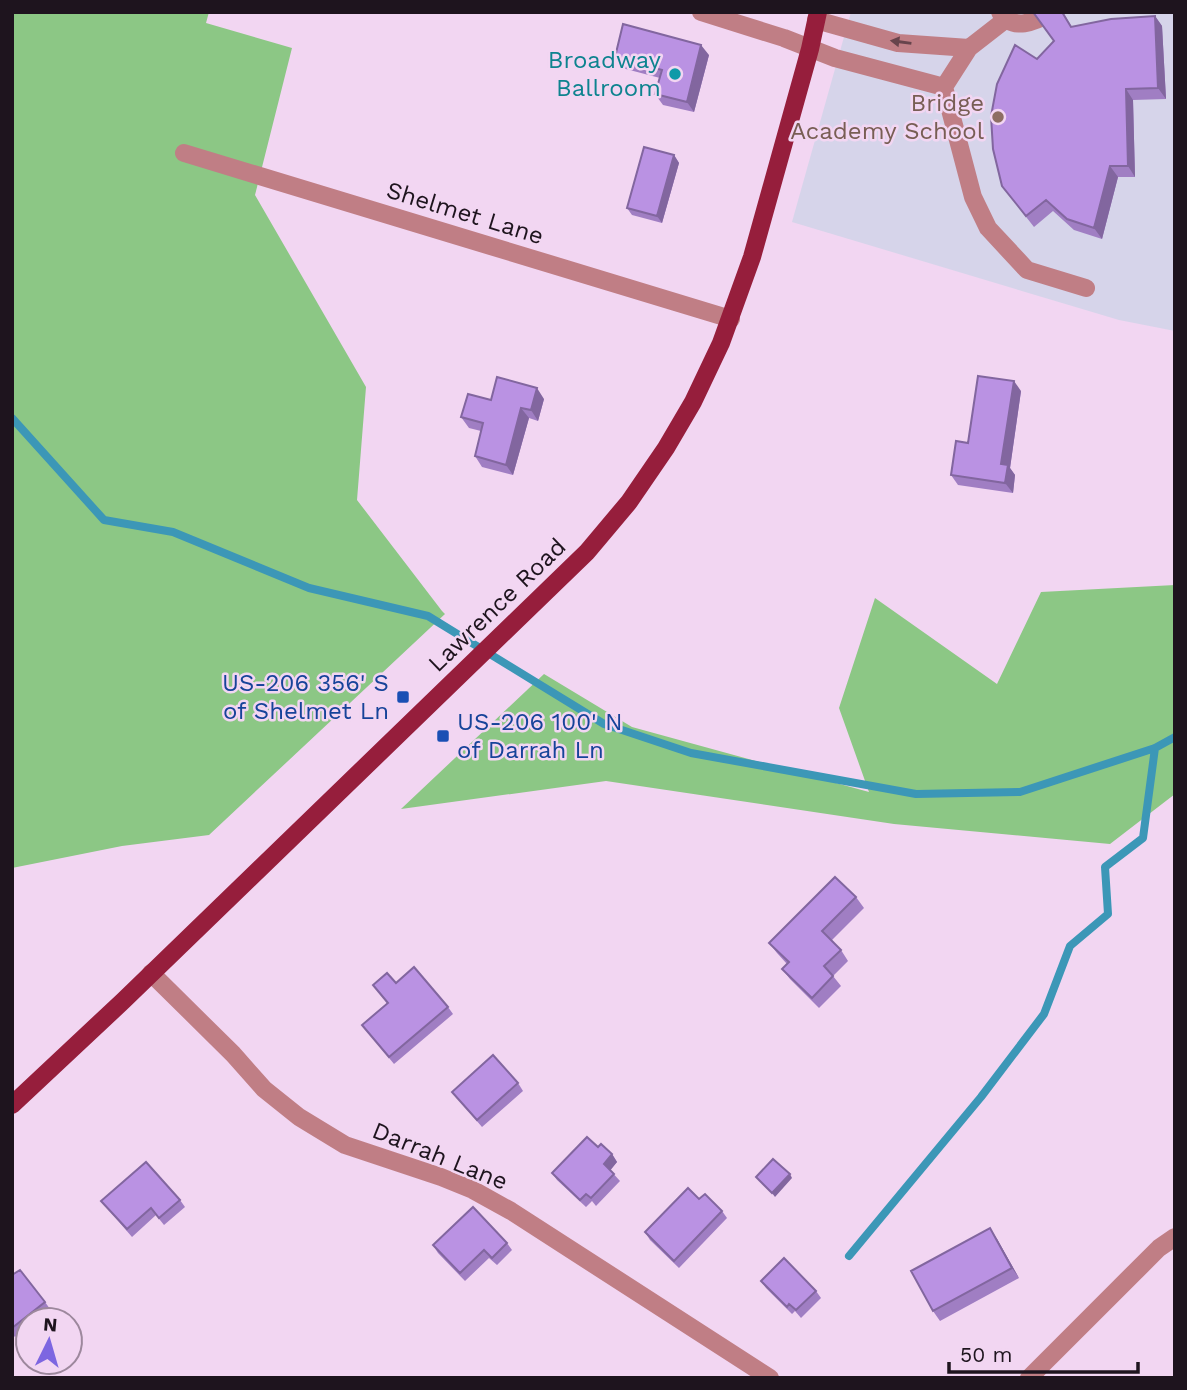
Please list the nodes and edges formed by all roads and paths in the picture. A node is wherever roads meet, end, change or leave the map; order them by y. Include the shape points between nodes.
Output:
1 (701, 12) edge
2 (1052, 12) edge
3 (817, 16) edge
4 (1002, 16) edge
5 (969, 48) junction
6 (810, 49) junction
7 (944, 87) junction
8 (184, 153) dead end
9 (1086, 288) dead end
10 (731, 319) junction
11 (152, 973) junction
12 (12, 1105) edge
13 (1175, 1237) edge
14 (770, 1378) edge
15 (1029, 1378) edge

1 - 6 street
2 - 4 street via 1027,24 1015,24
5 -> 3 street via 898,43
3 - 6 main road, Lawrence Road
4 - 5 street
5 - 7 street
6 - 7 street
6 - 10 main road, Lawrence Road
7 - 9 street via 973,197 988,228 1027,270
8 - 10 street, Shelmet Lane
10 - 11 main road, Lawrence Road via 666,448 587,552
11 - 12 main road, Lawrence Road
11 - 14 street, Darrah Lane via 264,1089 299,1117 345,1145 441,1177 511,1211
13 - 15 street

